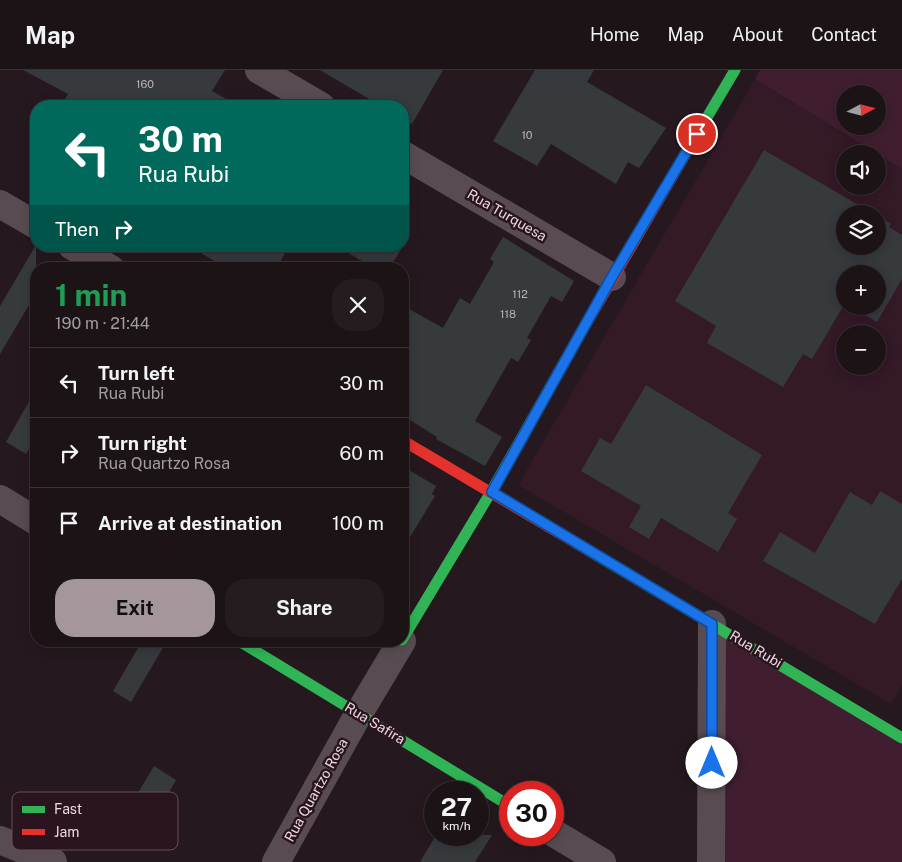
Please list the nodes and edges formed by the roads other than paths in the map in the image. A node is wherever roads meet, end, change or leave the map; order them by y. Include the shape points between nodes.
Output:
1 (259, 70) edge
2 (736, 70) edge
3 (311, 100) edge
4 (409, 158) edge
5 (0, 204) edge
6 (30, 222) edge
7 (82, 252) edge
8 (99, 262) edge
9 (612, 277) junction
10 (409, 444) edge
11 (492, 492) junction
12 (0, 499) edge
13 (30, 517) edge
14 (712, 624) junction
15 (409, 629) edge
16 (249, 647) edge
17 (398, 647) edge
18 (359, 712) junction
19 (902, 738) edge
20 (499, 799) edge
21 (564, 839) edge
22 (0, 840) edge
23 (12, 845) edge
24 (24, 850) edge
25 (53, 862) edge
26 (276, 862) edge
27 (602, 862) edge
28 (711, 862) edge

1 - 3 street
2 - 9 street, Rua Quartzo Rosa
4 - 9 street, Rua Turquesa
5 - 6 street
7 - 8 street
9 - 11 street, Rua Quartzo Rosa
10 - 11 street, Rua Rubi
11 - 14 street, Rua Rubi
11 - 15 street, Rua Quartzo Rosa
12 - 13 street
14 - 19 street, Rua Rubi
14 - 28 street
16 - 18 street, Rua Safira
17 - 18 street, Rua Quartzo Rosa
18 - 20 street, Rua Safira
18 - 26 street, Rua Quartzo Rosa
21 - 27 street
22 - 23 street
24 - 25 street

